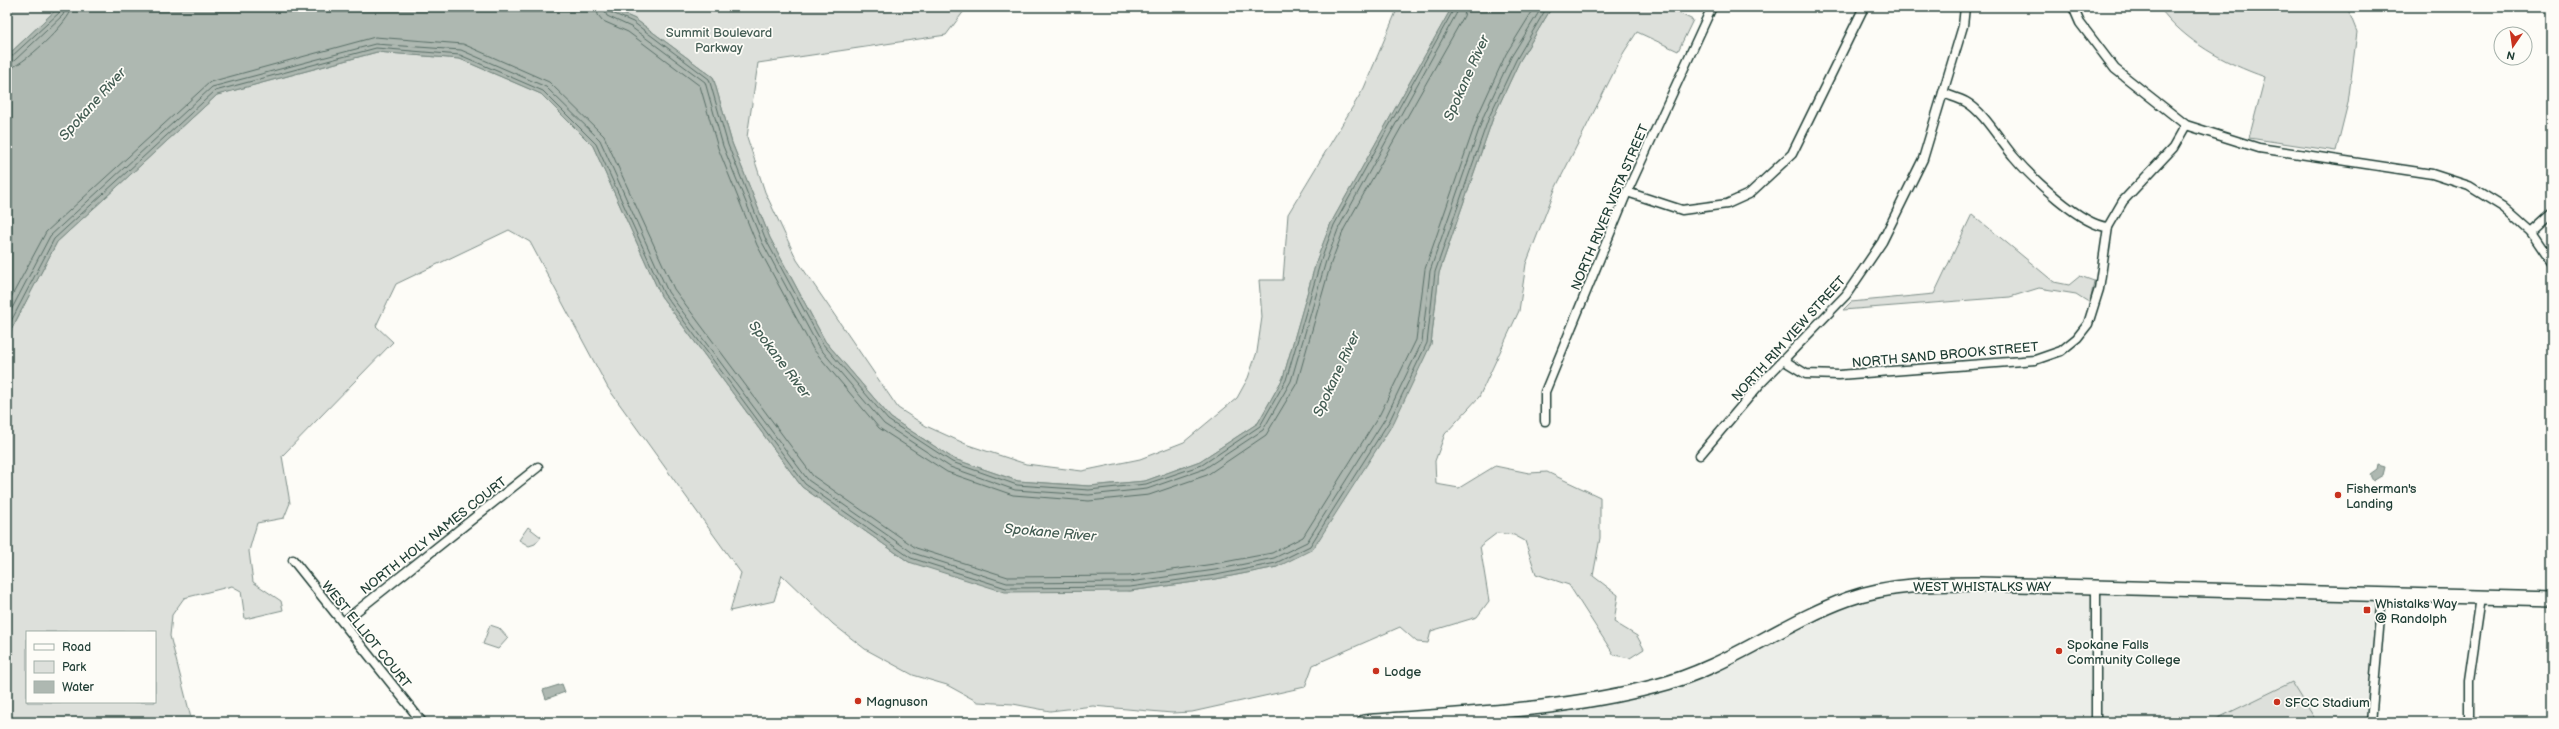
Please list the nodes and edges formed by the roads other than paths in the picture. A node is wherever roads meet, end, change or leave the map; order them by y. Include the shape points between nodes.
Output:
1 (1712, 7) edge
2 (1864, 7) edge
3 (1965, 7) edge
4 (2073, 7) edge
5 (1943, 93) junction
6 (2186, 125) junction
7 (1627, 192) junction
8 (2552, 213) edge
9 (2108, 227) junction
10 (2531, 232) junction
11 (2552, 263) edge
12 (1783, 360) junction
13 (1545, 421) dead end
14 (1700, 455) dead end
15 (538, 467) dead end
16 (293, 560) dead end
17 (2096, 587) junction
18 (2382, 594) junction
19 (2481, 596) junction
20 (2552, 600) edge
21 (343, 622) junction
22 (1389, 721) edge
23 (422, 722) edge
24 (1371, 722) edge
25 (2096, 722) edge
26 (2371, 722) edge
27 (2469, 722) edge

1 - 7 street, NORTH RIVER VISTA STREET
2 - 7 street via 1792,154 1749,194 1727,204 1682,210
3 - 5 street, NORTH RIM VIEW STREET via 1963,26
4 - 6 street via 2080,22 2116,69
5 - 9 street via 1967,102 2018,162 2049,190 2086,220 2100,227
5 - 12 street, NORTH RIM VIEW STREET via 1923,159 1882,242 1846,296
6 - 9 street, NORTH SAND BROOK STREET via 2173,148 2123,201
6 - 10 street via 2259,148 2432,174 2469,186 2503,207
7 - 13 street, NORTH RIVER VISTA STREET via 1545,392
8 - 10 street
9 - 12 street, NORTH SAND BROOK STREET via 2094,308 2088,324 2077,338 2061,351 2035,360 1839,376 1806,374
10 - 11 street
12 - 14 street, NORTH RIM VIEW STREET
15 - 21 street, NORTH HOLY NAMES COURT
16 - 21 street, WEST ELLIOT COURT
17 - 18 main road, WEST WHISTALKS WAY
17 - 22 main road, WEST WHISTALKS WAY via 1909,585 1849,599 1796,622 1717,664 1657,686 1574,704
17 - 25 street
18 - 19 main road, WEST WHISTALKS WAY
18 - 26 street
19 - 20 main road, WEST WHISTALKS WAY
19 - 27 street via 2469,680
21 - 23 street, WEST ELLIOT COURT
22 - 24 main road, WEST WHISTALKS WAY

